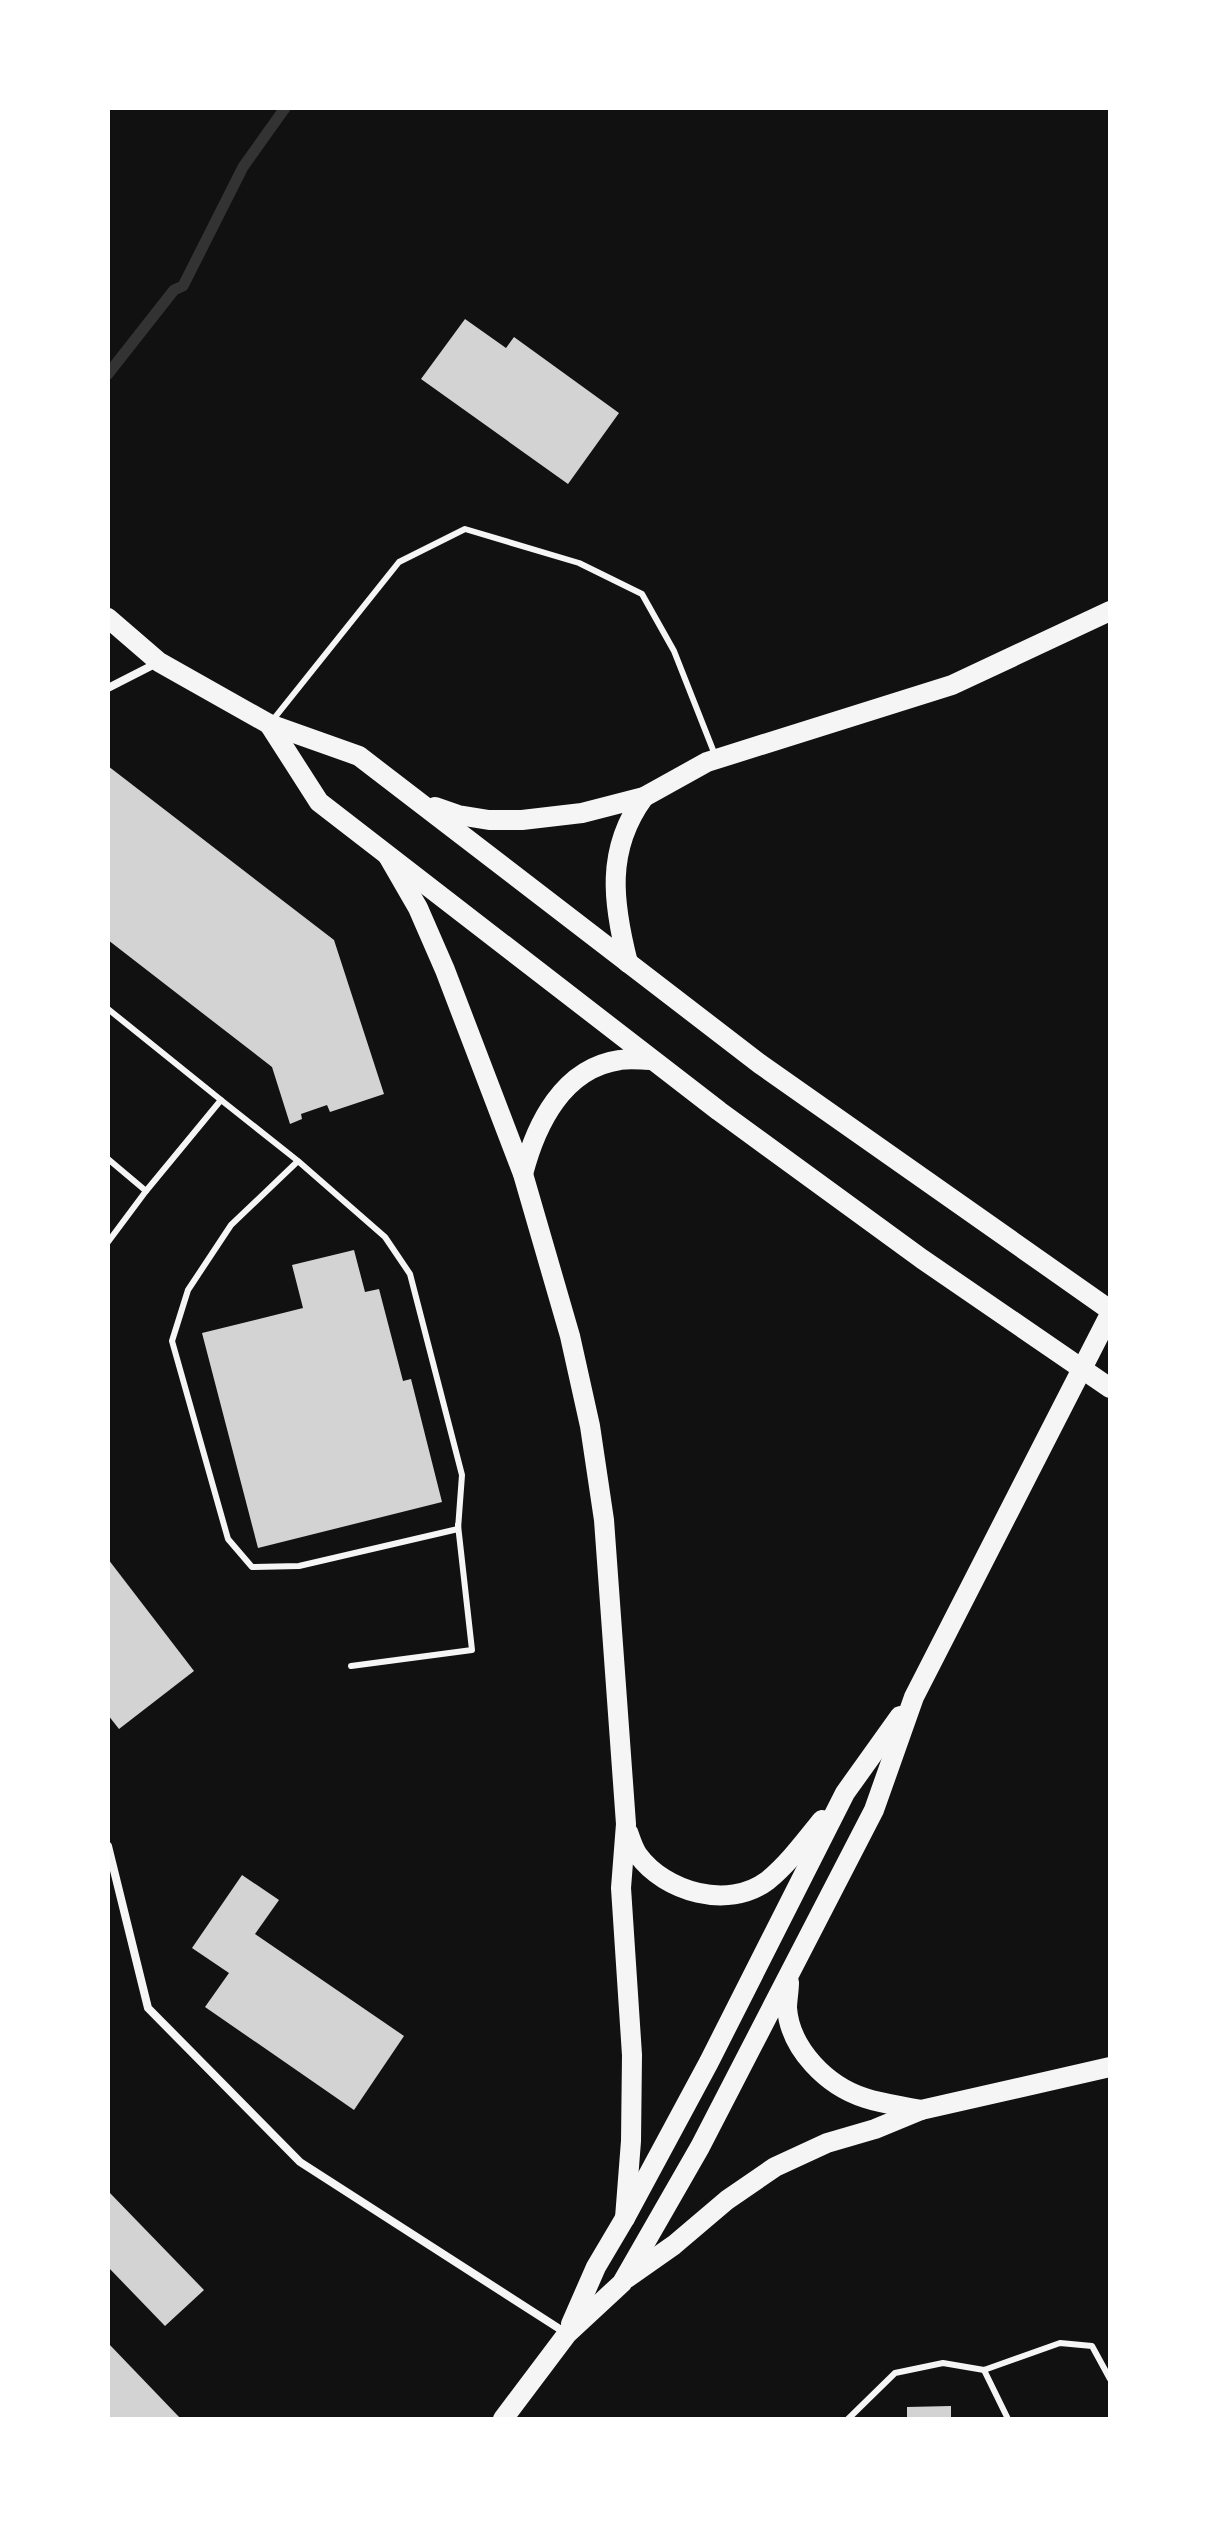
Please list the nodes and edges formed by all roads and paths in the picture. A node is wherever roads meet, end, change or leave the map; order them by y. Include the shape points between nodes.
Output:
1 (1110, 611) edge
2 (108, 618) edge
3 (159, 662) junction
4 (108, 688) edge
5 (269, 724) junction
6 (717, 759) junction
7 (644, 797) junction
8 (421, 802) junction
9 (388, 856) junction
10 (628, 963) junction
11 (108, 1009) edge
12 (652, 1060) junction
13 (221, 1100) junction
14 (108, 1159) edge
15 (298, 1161) junction
16 (523, 1174) junction
17 (146, 1191) junction
18 (108, 1242) edge
19 (1110, 1312) edge
20 (1110, 1388) edge
21 (458, 1525) junction
22 (351, 1666) dead end
23 (914, 1697) junction
24 (845, 1793) junction
25 (626, 1824) junction
26 (108, 1846) edge
27 (790, 1970) junction
28 (1110, 2067) edge
29 (921, 2110) junction
30 (625, 2218) junction
31 (622, 2283) junction
32 (567, 2334) junction
33 (984, 2370) junction
34 (1110, 2379) edge
35 (503, 2419) edge
36 (848, 2419) edge
37 (1008, 2419) edge

1 - 6 main road via 952,685
2 - 3 main road
3 - 4 street
3 - 5 main road
5 - 6 lane via 399,562 465,529 579,563 642,594 674,651
5 - 8 main road via 359,756
5 - 9 main road via 319,802
6 - 7 main road
7 - 8 main road via 582,813 522,820 458,815
7 - 10 main road via 631,814 618,857 616,916
8 - 10 main road
9 - 12 main road
9 - 16 main road via 445,970
10 - 19 main road via 760,1064
11 - 13 lane
12 - 16 main road via 620,1060 593,1069 561,1092 531,1142
12 - 20 main road via 922,1259
13 - 15 lane
13 - 17 lane
14 - 17 lane
15 - 21 lane via 385,1237 410,1274 462,1475
15 - 21 lane via 231,1225 188,1290 172,1341 228,1539 252,1567 299,1566
16 - 25 main road via 590,1426 604,1520
17 - 18 lane
19 - 23 main road
21 - 22 lane via 472,1650
23 - 24 main road
23 - 27 main road via 874,1810
24 - 25 main road via 766,1882 729,1896 661,1878 636,1852
24 - 30 main road
25 - 30 main road via 621,1888 632,2069
26 - 32 street via 148,2008 300,2162
27 - 29 main road via 787,2008 803,2053 840,2086 865,2098
27 - 31 main road via 700,2147
28 - 29 main road
29 - 31 main road via 775,2167
30 - 32 main road via 596,2267
31 - 32 main road
32 - 35 main road
33 - 34 lane via 1060,2343 1092,2346
33 - 36 lane via 943,2363 895,2373
33 - 37 lane

